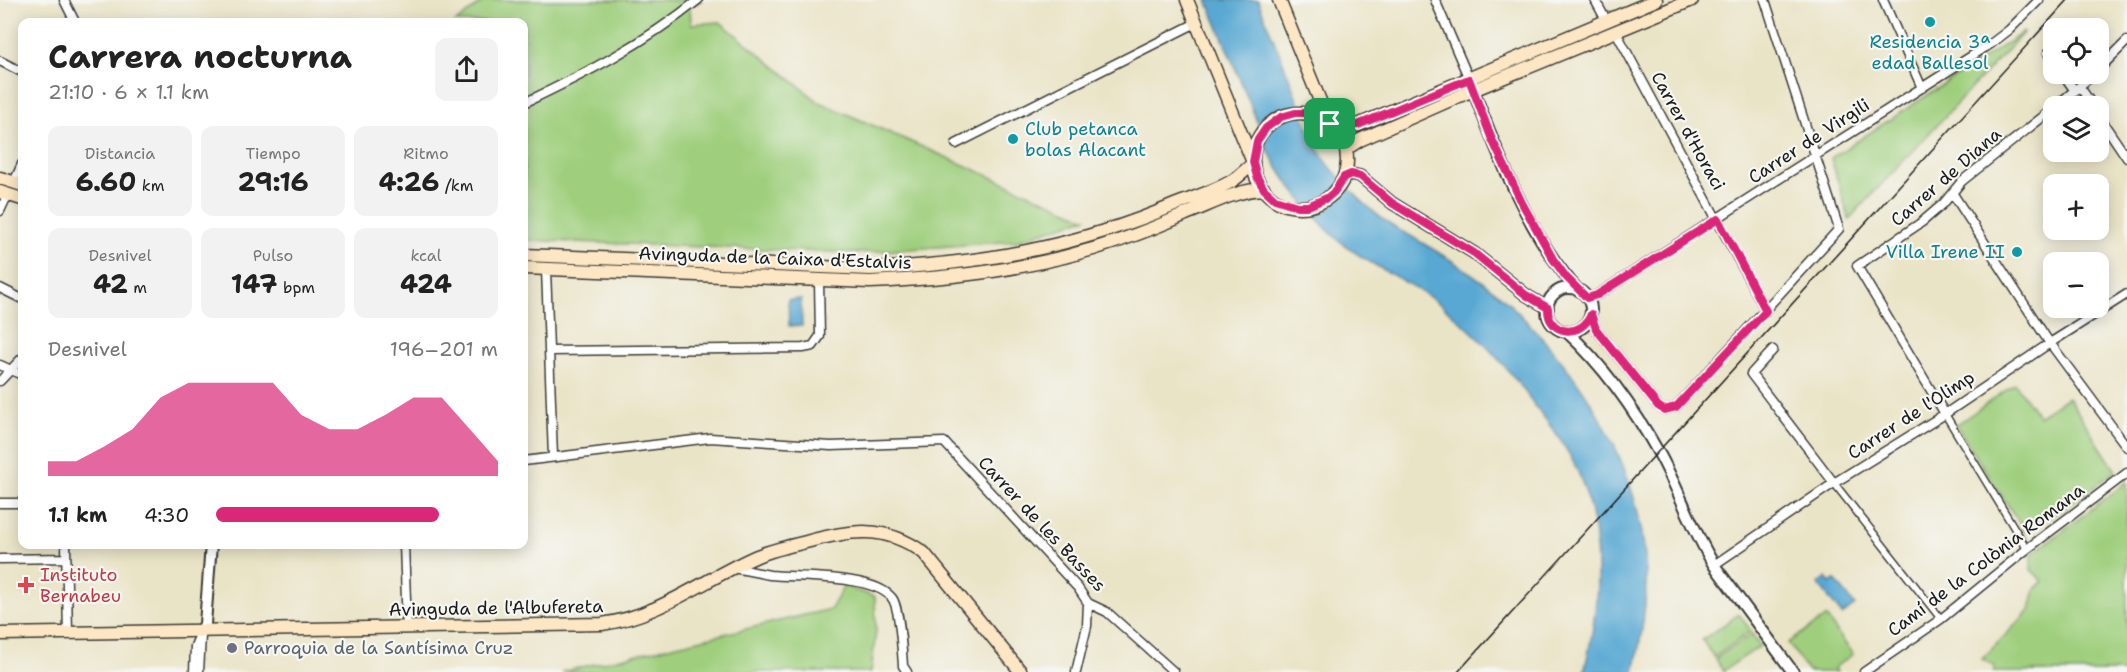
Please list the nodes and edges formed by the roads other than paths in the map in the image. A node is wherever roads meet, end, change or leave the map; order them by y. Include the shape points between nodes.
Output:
1 (64, 0) edge
2 (698, 0) edge
3 (1187, 0) edge
4 (1279, 0) edge
5 (1435, 0) edge
6 (1595, 0) edge
7 (1656, 0) edge
8 (1692, 0) edge
9 (1765, 0) edge
10 (1883, 0) edge
11 (2039, 0) edge
12 (73, 18) edge
13 (1606, 20) junction
14 (1196, 23) junction
15 (1615, 30) junction
16 (2127, 41) edge
17 (2109, 59) edge
18 (0, 61) edge
19 (18, 70) edge
20 (1471, 84) junction
21 (2073, 84) edge
22 (2083, 84) edge
23 (1922, 88) junction
24 (2078, 89) junction
25 (2069, 96) edge
26 (2084, 96) edge
27 (528, 101) edge
28 (2043, 117) edge
29 (1332, 125) junction
30 (2109, 131) edge
31 (956, 144) dead end
32 (1346, 149) junction
33 (1816, 157) junction
34 (2127, 158) edge
35 (1253, 163) junction
36 (1344, 177) junction
37 (0, 178) edge
38 (18, 184) edge
39 (1264, 189) junction
40 (4, 193) edge
41 (1953, 194) junction
42 (0, 211) edge
43 (1718, 219) junction
44 (528, 255) edge
45 (528, 268) edge
46 (546, 268) junction
47 (819, 281) junction
48 (0, 288) edge
49 (1578, 290) junction
50 (2127, 294) edge
51 (18, 297) edge
52 (1587, 298) junction
53 (1548, 308) junction
54 (1766, 311) junction
55 (1591, 314) junction
56 (1584, 326) junction
57 (1567, 332) junction
58 (2050, 343) junction
59 (1773, 350) dead end
60 (549, 351) junction
61 (1591, 354) junction
62 (18, 362) edge
63 (0, 365) edge
64 (11, 370) junction
65 (18, 373) edge
66 (0, 381) edge
67 (1945, 414) junction
68 (2127, 447) edge
69 (553, 457) junction
70 (528, 460) edge
71 (2127, 473) edge
72 (1834, 483) junction
73 (18, 502) edge
74 (0, 503) edge
75 (66, 549) edge
76 (211, 549) edge
77 (404, 549) edge
78 (2027, 549) junction
79 (66, 558) junction
80 (0, 559) edge
81 (1714, 565) junction
82 (733, 568) junction
83 (1088, 603) junction
84 (1941, 619) junction
85 (407, 628) junction
86 (201, 632) junction
87 (68, 633) junction
88 (0, 634) edge
89 (194, 672) edge
90 (199, 672) edge
91 (907, 672) edge
92 (1021, 672) edge
93 (1076, 672) edge
94 (1174, 672) edge
95 (1793, 672) edge
96 (1864, 672) edge

1 - 12 street
2 - 27 street via 633,46
3 - 14 main road
4 - 29 main road
5 - 20 street
6 - 13 street
7 - 13 main road
8 - 15 main road
9 - 33 street
10 - 23 street
11 - 23 street, Carrer de Virgili via 2009,30
13 - 20 main road
14 - 31 street
14 - 35 main road
15 - 20 main road
15 - 43 street, Carrer d'Horaci
16 - 17 street
18 - 19 street
20 - 29 main road via 1358,125
20 - 32 main road
20 - 49 street via 1522,203 1553,259
21 - 24 street
22 - 24 street, Carrer de Diana
23 - 33 street, Carrer de Virgili
24 - 25 street, Carrer de Diana
24 - 26 street
28 - 41 street, Carrer de Diana via 1962,181
29 - 32 main road
29 - 35 main road via 1308,113 1281,117 1257,141
30 - 34 street
32 - 36 main road
33 - 43 street, Carrer de Virgili
33 - 54 street via 1839,229
35 - 39 main road
35 - 44 main road, Avinguda de la Caixa d'Estalvis via 1232,181 1112,229 988,260 870,269
36 - 39 main road via 1327,198 1308,206 1282,202
36 - 53 street via 1360,176 1392,203 1474,253
37 - 38 main road
39 - 47 main road, Avinguda de la Caixa d'Estalvis via 1238,193 1116,242 989,273 921,280
40 - 42 street
41 - 58 street
41 - 67 street, Carrer de Diana via 1922,222 1857,266
43 - 52 street, Carrer de Virgili
43 - 54 street, Carrer d'Horaci
45 - 46 main road, Avinguda de la Caixa d'Estalvis
46 - 47 main road, Avinguda de la Caixa d'Estalvis
46 - 60 street
47 - 60 street via 821,329 813,346
48 - 51 street
49 - 52 street
49 - 53 street via 1557,292
50 - 58 street, Carrer de l'Olimp
52 - 55 street
53 - 57 street via 1551,323
54 - 55 street via 1676,407 1664,410 1596,329
55 - 56 street
56 - 57 street
56 - 61 street
57 - 61 street
58 - 67 street, Carrer de l'Olimp
58 - 68 street
59 - 72 street via 1751,374
60 - 69 street
61 - 81 street via 1640,421
62 - 64 street
63 - 64 street
64 - 65 street
64 - 66 street
67 - 72 street, Carrer de l'Olimp
67 - 78 street
69 - 70 street
69 - 83 street, Carrer de les Basses via 710,438 831,446 944,442
71 - 78 street, Camí de la Colònia Romana
72 - 81 street, Carrer de l'Olimp
72 - 84 street
73 - 74 street
75 - 79 street
76 - 86 street via 205,624
77 - 85 street
78 - 84 street, Camí de la Colònia Romana
79 - 80 street
79 - 87 street
81 - 95 street
82 - 85 main road, Avinguda de l'Albufereta via 662,607 612,623
82 - 91 street via 849,580 881,590 892,597 896,607
82 - 92 main road, Avinguda de l'Albufereta via 780,548 838,534 869,531 898,538 924,554
83 - 93 street
83 - 94 street, Carrer de les Basses via 1107,612
84 - 96 street, Camí de la Colònia Romana
85 - 86 main road, Avinguda de l'Albufereta
86 - 87 main road, Avinguda de l'Albufereta
86 - 89 street via 195,646
86 - 90 street
87 - 88 main road, Avinguda de l'Albufereta

